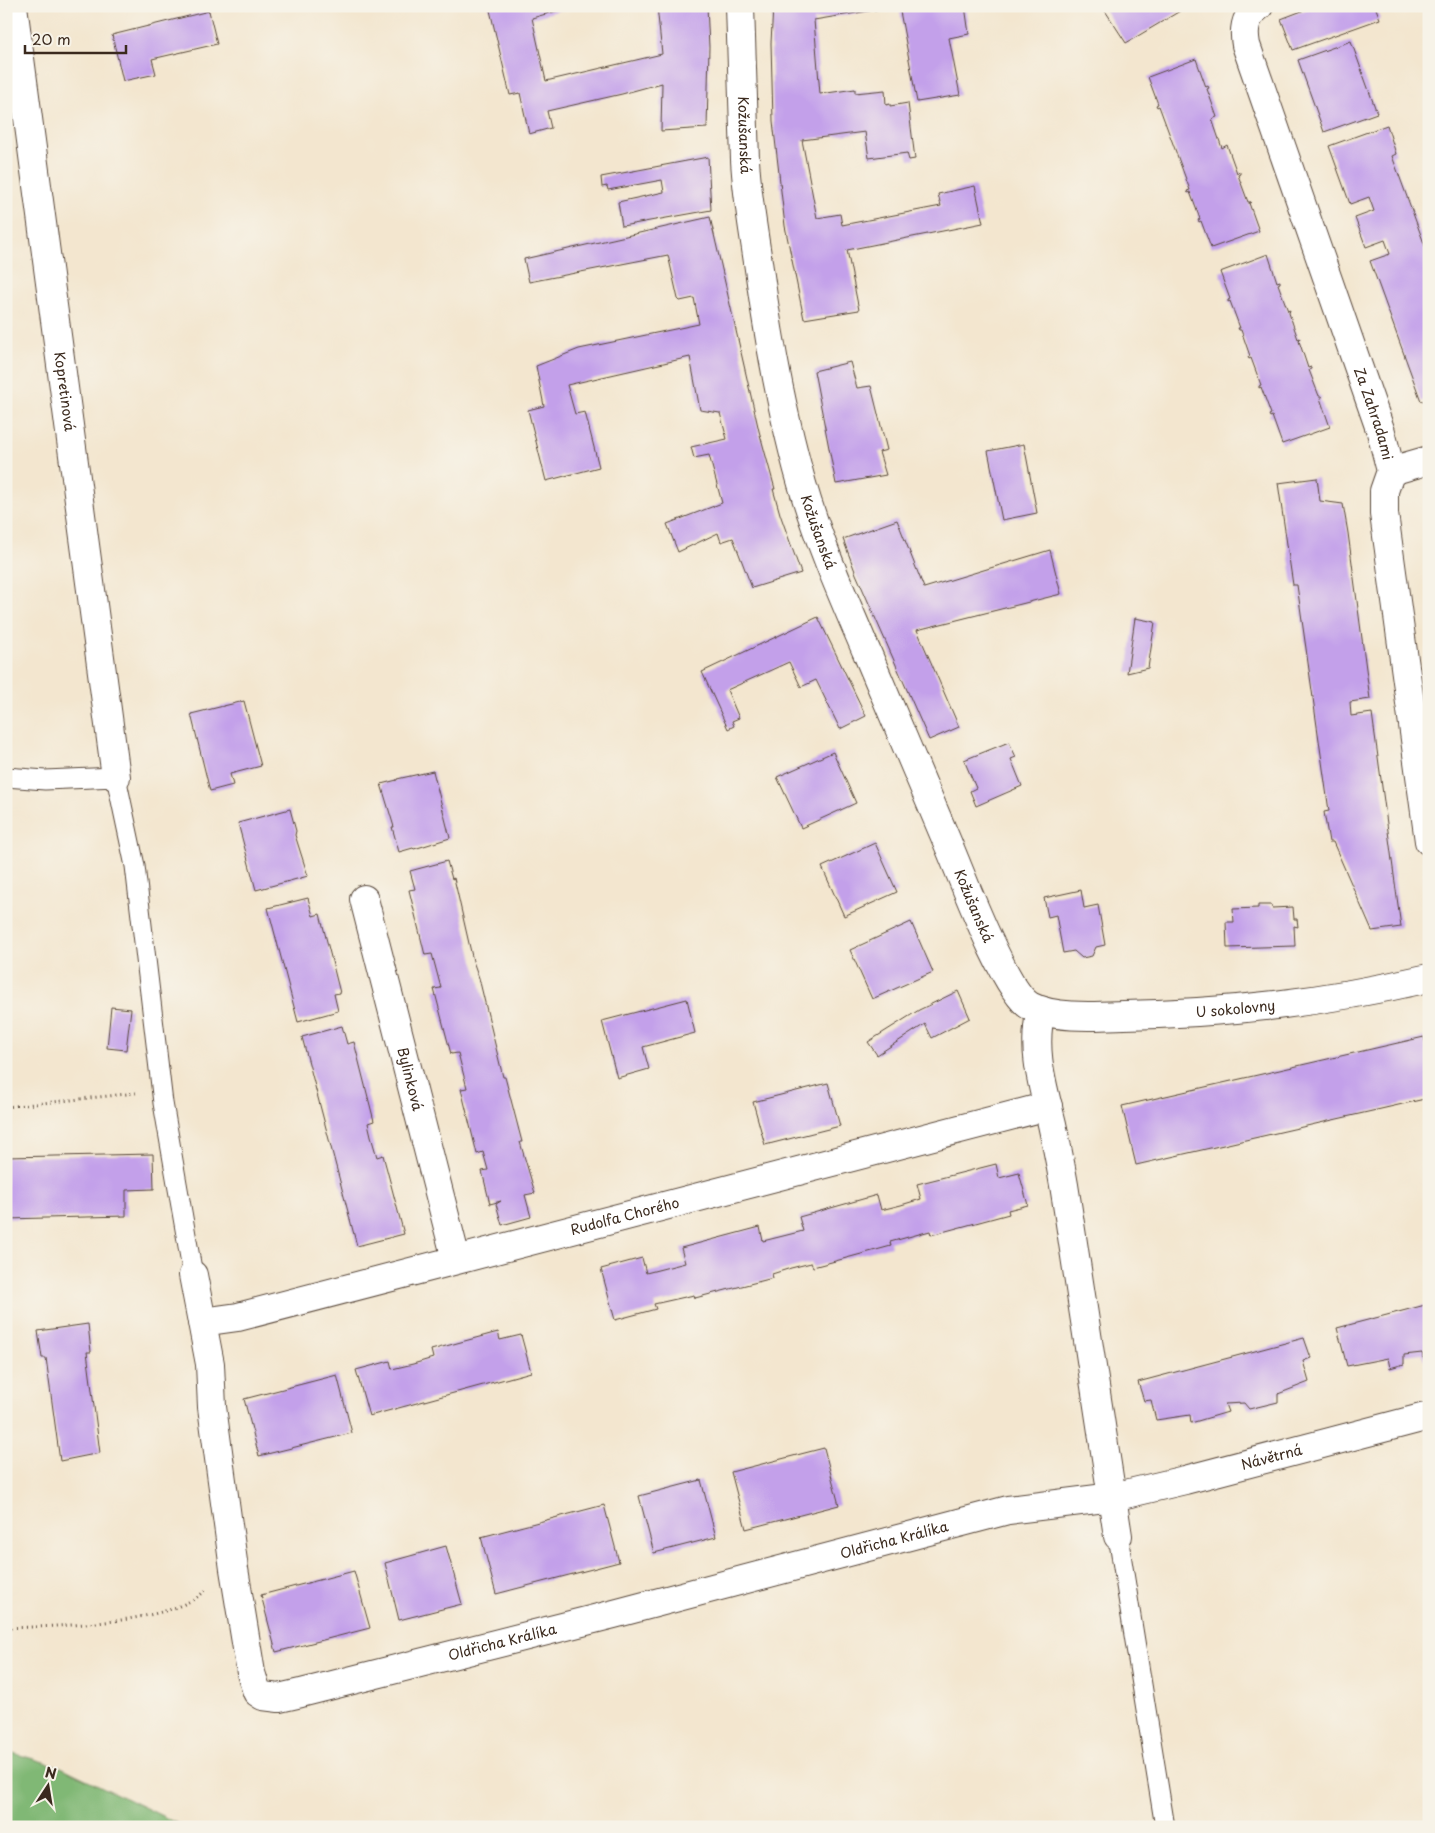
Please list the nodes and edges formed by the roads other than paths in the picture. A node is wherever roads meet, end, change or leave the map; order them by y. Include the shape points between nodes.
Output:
1 (13, 6) edge
2 (740, 6) edge
3 (1259, 6) edge
4 (1429, 460) edge
5 (1391, 471) junction
6 (116, 776) junction
7 (6, 777) edge
8 (1429, 841) edge
9 (364, 899) dead end
10 (1429, 978) edge
11 (1041, 1010) junction
12 (1048, 1106) junction
13 (456, 1259) junction
14 (193, 1274) joint
15 (202, 1322) junction
16 (1429, 1416) edge
17 (1113, 1497) junction
18 (1118, 1536) joint
19 (1165, 1827) edge

1 - 6 street, Kopretinová
2 - 11 street, Kožušanská via 750,209 774,362 801,481 831,568 989,938 1019,997
3 - 5 street, Za Zahradami via 1244,27 1246,45
4 - 5 street
5 - 8 street, Za Zahradami via 1384,491 1384,514
6 - 7 lane via 45,780
6 - 14 lane via 135,866 161,1090
9 - 13 street, Bylinková
10 - 11 street, U sokolovny via 1317,1001 1229,1011 1097,1016
11 - 12 street via 1036,1031 1037,1061
12 - 13 street, Rudolfa Chorého
12 - 17 street via 1068,1204
13 - 15 street, Rudolfa Chorého via 238,1317
14 - 15 street, Oldřicha Králíka
15 - 17 street, Oldřicha Králíka via 210,1364 212,1407 234,1569 254,1684 263,1696 279,1698 1008,1510
16 - 17 street, Návětrná
17 - 18 street
18 - 19 lane

